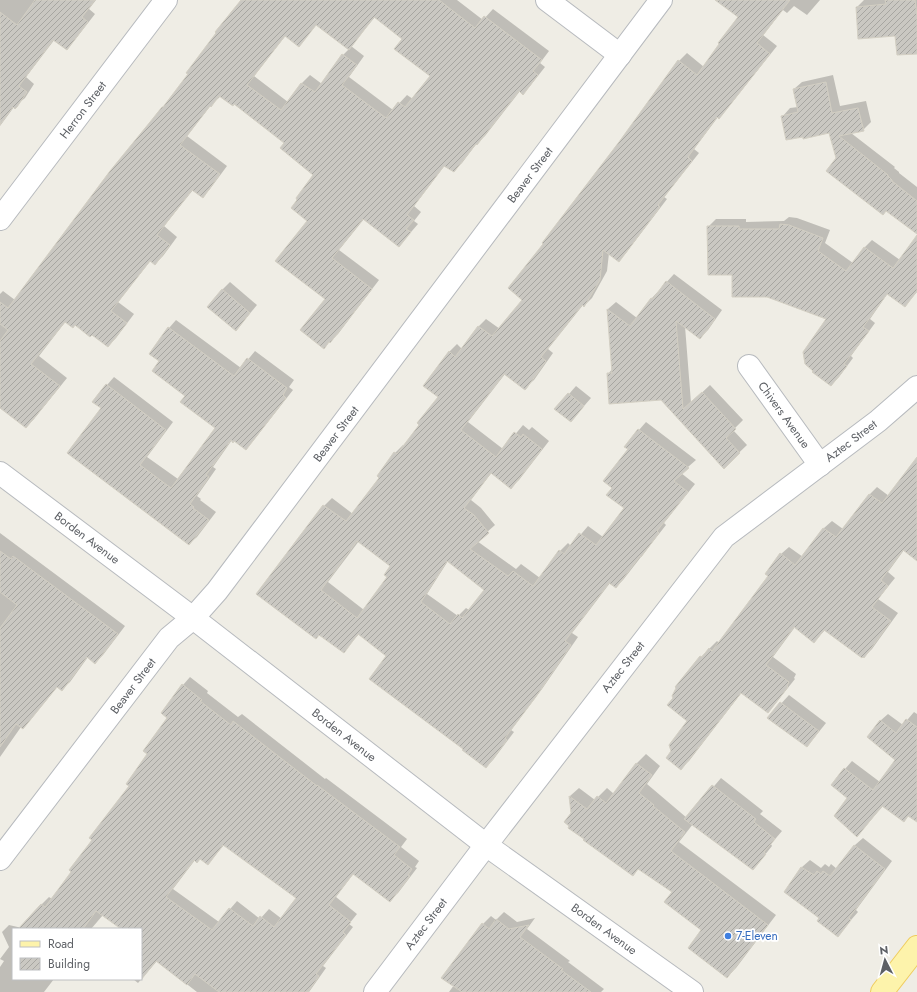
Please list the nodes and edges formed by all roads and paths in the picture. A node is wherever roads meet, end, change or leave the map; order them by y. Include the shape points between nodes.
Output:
1 (166, 0) edge
2 (547, 0) edge
3 (661, 0) edge
4 (620, 55) junction
5 (0, 219) edge
6 (749, 366) dead end
7 (917, 387) edge
8 (820, 464) junction
9 (0, 473) edge
10 (193, 618) junction
11 (486, 845) junction
12 (0, 859) edge
13 (917, 947) edge
14 (375, 992) edge
15 (692, 992) edge
16 (882, 992) edge

1 - 5 street, Herron Street
2 - 4 street
3 - 4 street, Beaver Street
4 - 10 street, Beaver Street via 217,592
6 - 8 street, Chivers Avenue
7 - 8 street, Aztec Street via 878,421
8 - 11 street, Aztec Street via 724,537
9 - 10 street, Borden Avenue
10 - 11 street, Borden Avenue
10 - 12 street, Beaver Street via 169,638
11 - 14 street, Aztec Street
11 - 15 street, Borden Avenue
13 - 16 main road

